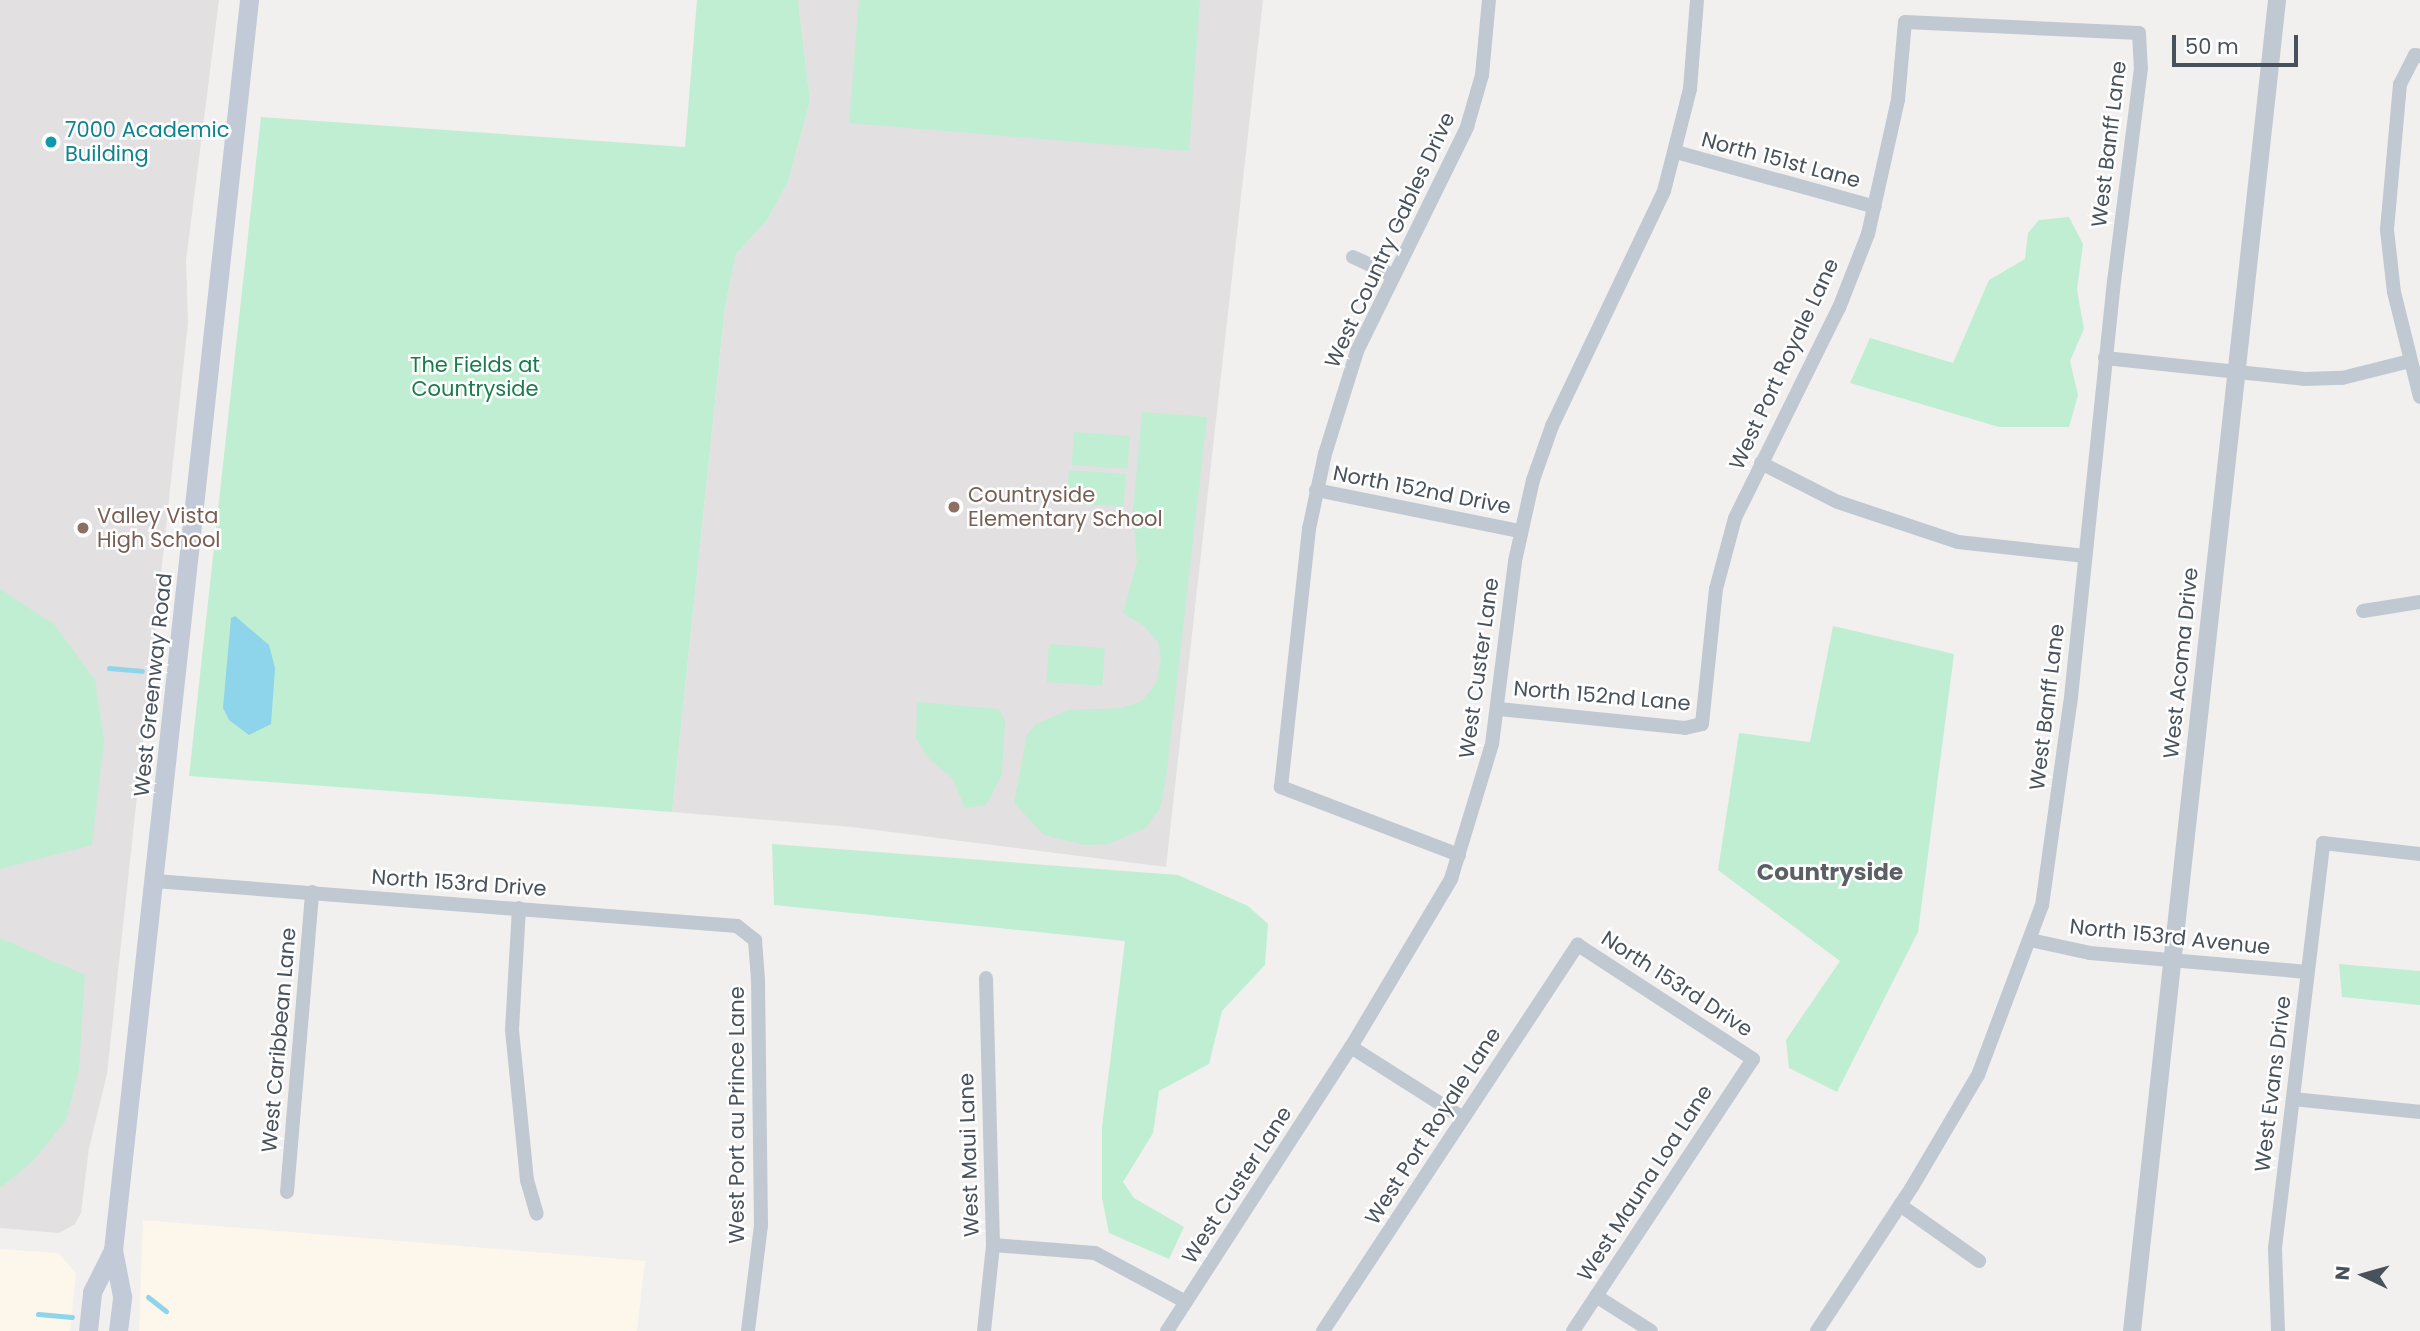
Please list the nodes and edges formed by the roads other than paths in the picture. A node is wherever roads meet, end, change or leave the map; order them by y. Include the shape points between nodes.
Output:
1 (249, 0) edge
2 (1489, 0) edge
3 (1697, 0) edge
4 (2277, 0) edge
5 (2139, 33) joint
6 (2418, 55) edge
7 (1676, 152) junction
8 (1875, 207) junction
9 (1353, 257) dead end
10 (1392, 275) junction
11 (2105, 358) junction
12 (2410, 361) junction
13 (2236, 372) junction
14 (2420, 397) edge
15 (1761, 463) junction
16 (1315, 490) junction
17 (1520, 531) junction
18 (2085, 556) junction
19 (2420, 602) edge
20 (2363, 611) dead end
21 (1499, 709) junction
22 (1702, 724) joint
23 (2420, 854) edge
24 (1460, 855) junction
25 (155, 881) junction
26 (312, 892) junction
27 (519, 908) junction
28 (755, 940) joint
29 (2030, 940) junction
30 (1578, 945) joint
31 (2170, 961) junction
32 (2307, 972) junction
33 (986, 978) dead end
34 (1351, 1047) junction
35 (1753, 1059) joint
36 (2293, 1099) junction
37 (2420, 1112) edge
38 (1463, 1118) junction
39 (288, 1192) dead end
40 (1900, 1205) junction
41 (537, 1214) dead end
42 (993, 1245) junction
43 (113, 1250) junction
44 (1979, 1261) dead end
45 (1597, 1296) junction
46 (1186, 1302) junction
47 (88, 1331) edge
48 (118, 1331) edge
49 (748, 1331) edge
50 (984, 1331) edge
51 (1167, 1331) edge
52 (1323, 1331) edge
53 (1573, 1331) edge
54 (1651, 1331) edge
55 (1816, 1331) edge
56 (2132, 1331) edge
57 (2278, 1331) edge

1 - 25 main road, West Greenway Road
2 - 10 street, West Country Gables Drive via 1482,75 1467,127
3 - 7 street, West Custer Lane via 1689,89
4 - 13 street, West Acoma Drive
5 - 8 street, West Port Royale Lane via 1905,22 1898,100
5 - 11 street, West Banff Lane via 2141,68
6 - 12 street via 2400,84 2387,230 2394,292
7 - 8 street, North 151st Lane
7 - 17 street, West Custer Lane via 1656,212 1552,426
8 - 15 street, West Port Royale Lane via 1839,308
9 - 10 street
10 - 16 street, West Country Gables Drive via 1357,351
11 - 13 street
11 - 18 street, West Banff Lane
12 - 13 street via 2333,378
12 - 14 street
13 - 31 street, West Acoma Drive
15 - 18 street via 1838,502 1958,542
15 - 22 street, West Port Royale Lane via 1735,517 1716,589
16 - 17 street, North 152nd Drive
16 - 24 street, West Country Gables Drive via 1281,786
17 - 21 street, West Custer Lane
18 - 29 street, West Banff Lane via 2046,878
19 - 20 street
21 - 22 street, North 152nd Lane via 1685,728
21 - 24 street, West Custer Lane via 1486,775
23 - 32 street, West Evans Drive via 2323,843
24 - 34 street, West Custer Lane via 1441,901
25 - 26 street, North 153rd Drive
25 - 43 main road, West Greenway Road
26 - 27 street, North 153rd Drive
26 - 39 street, West Caribbean Lane
27 - 28 street, North 153rd Drive via 737,926
27 - 41 street via 512,1030 527,1180
28 - 49 street, West Port au Prince Lane via 761,1224
29 - 31 street, North 153rd Avenue via 2090,953
29 - 40 street, West Banff Lane via 1978,1074
30 - 35 street, North 153rd Drive
30 - 38 street, West Port Royale Lane
31 - 32 street, North 153rd Avenue
31 - 56 street, West Acoma Drive
32 - 36 street, West Evans Drive
33 - 42 street, West Maui Lane
34 - 38 street
34 - 46 street, West Custer Lane
35 - 45 street, West Mauna Loa Lane
36 - 37 street
36 - 57 street, West Evans Drive via 2275,1248
38 - 52 street, West Port Royale Lane
40 - 44 street
40 - 55 street, West Banff Lane
42 - 46 street via 1095,1253
42 - 50 street, West Maui Lane
43 - 47 main road, West Greenway Road via 92,1292
43 - 48 main road, West Greenway Road via 122,1296
45 - 53 street, West Mauna Loa Lane
45 - 54 street
46 - 51 street, West Custer Lane

